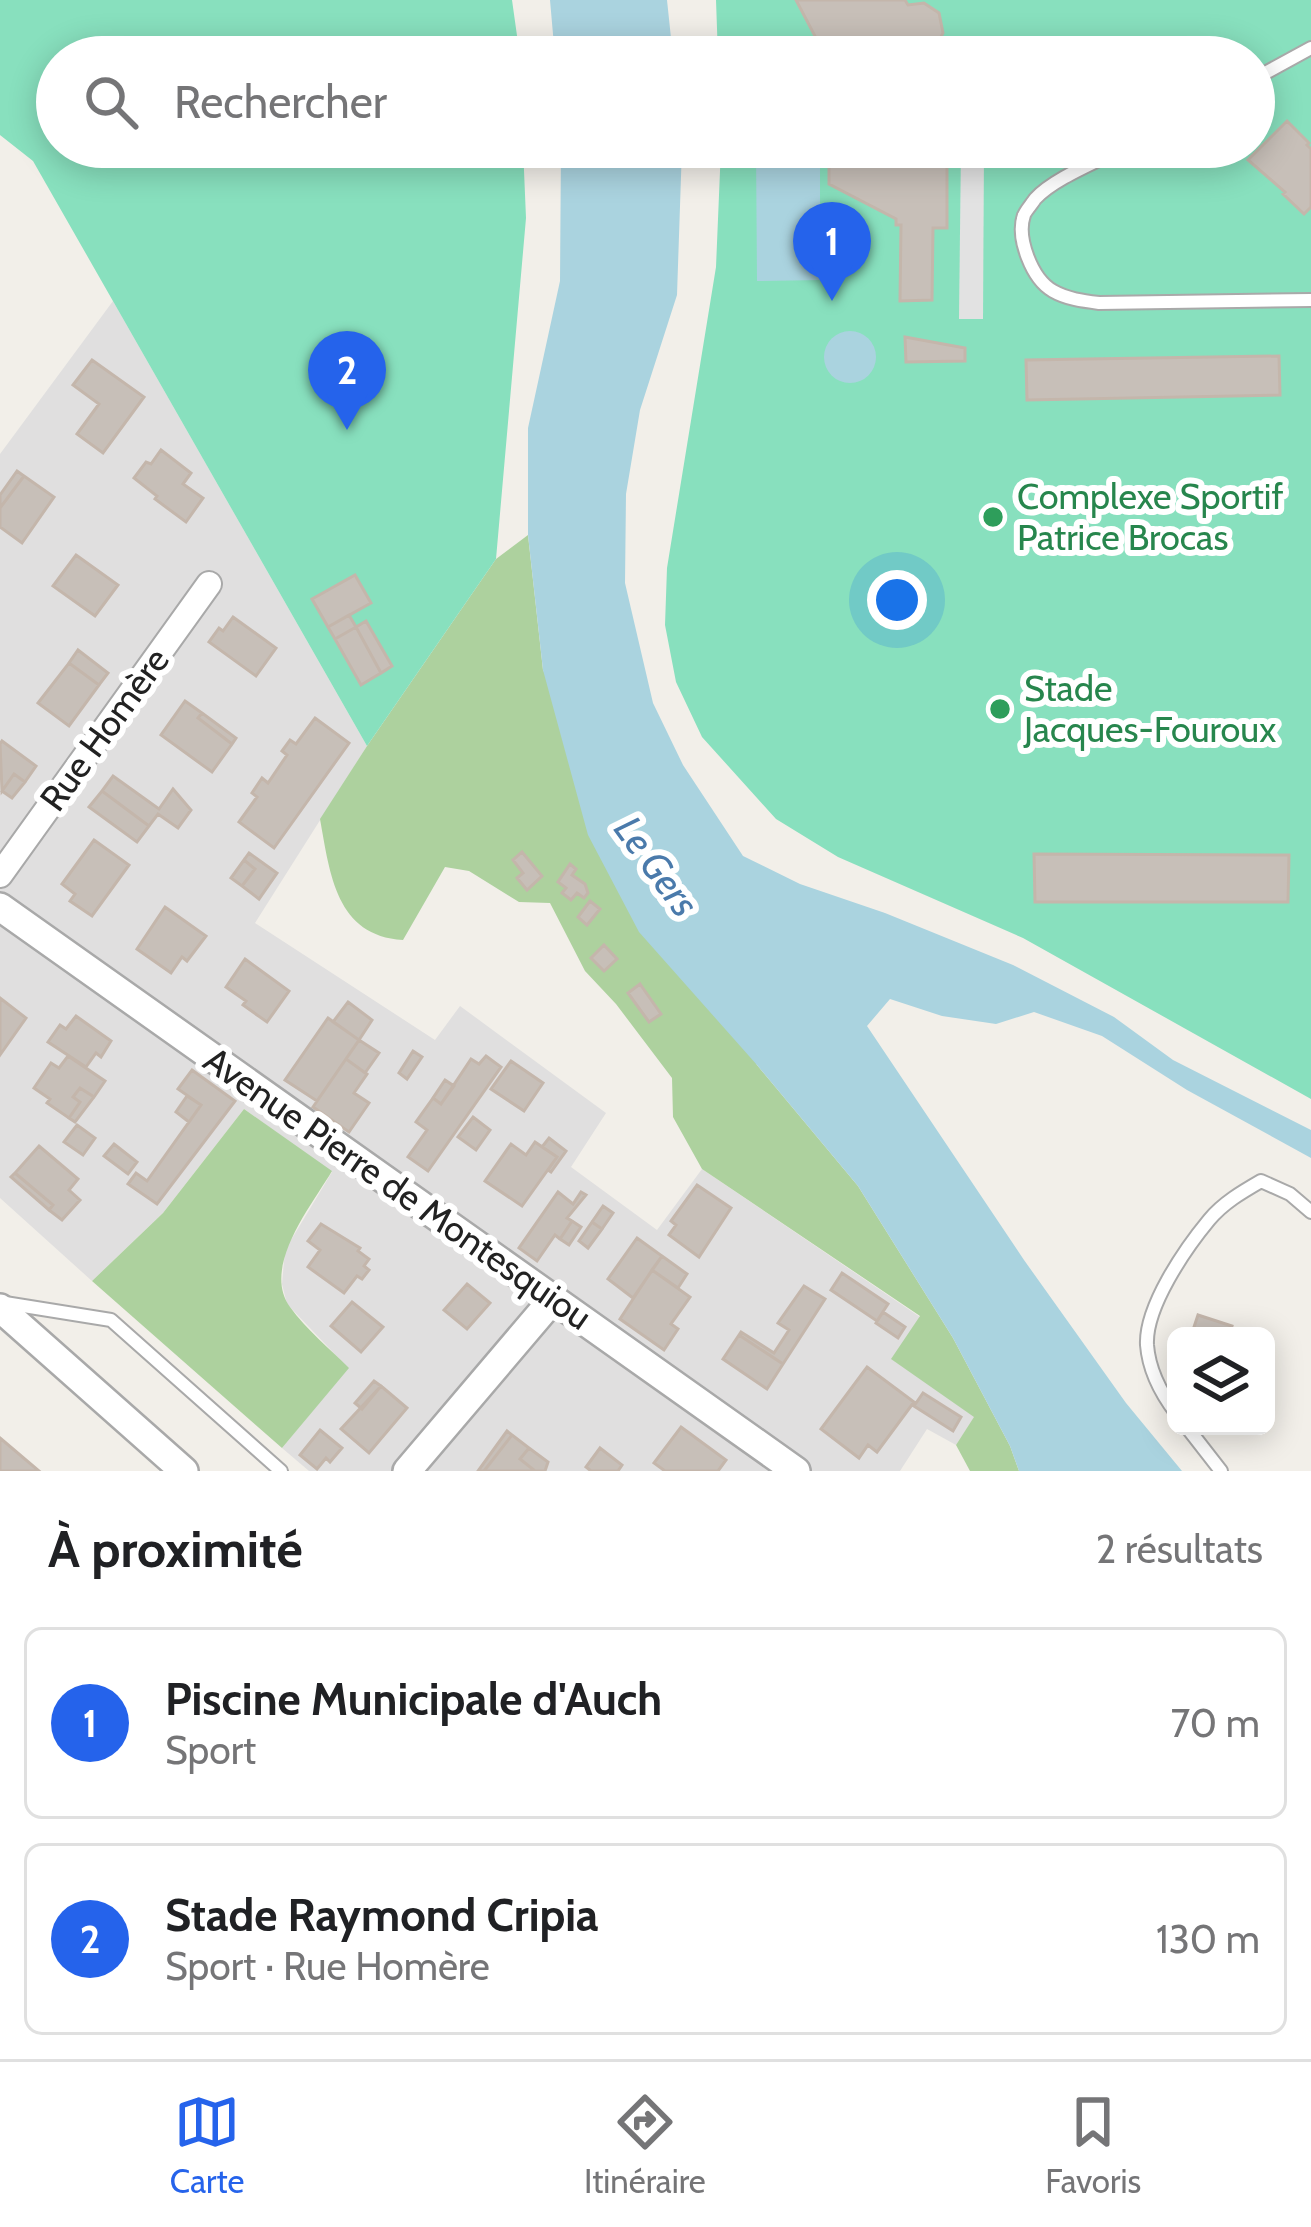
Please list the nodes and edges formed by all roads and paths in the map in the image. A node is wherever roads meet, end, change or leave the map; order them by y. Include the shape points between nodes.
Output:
1 (1311, 48) edge
2 (1275, 68) edge
3 (1087, 168) edge
4 (1311, 301) edge
5 (208, 584) dead end
6 (0, 875) edge
7 (0, 907) edge
8 (1311, 1212) edge
9 (554, 1298) junction
10 (0, 1305) edge
11 (1167, 1402) edge
12 (1193, 1435) edge
13 (184, 1471) edge
14 (281, 1471) edge
15 (407, 1471) edge
16 (796, 1471) edge
17 (1221, 1471) edge

1 - 2 lane
3 - 4 lane via 1039,195 1024,214 1027,255 1054,292 1099,303
5 - 6 street, Rue Homère
7 - 9 street, Avenue Pierre de Montesquiou
8 - 11 lane via 1261,1181 1210,1219 1157,1300 1147,1339
9 - 15 street
9 - 16 street, Avenue Pierre de Montesquiou
10 - 13 street
10 - 14 lane via 111,1321
12 - 17 lane

